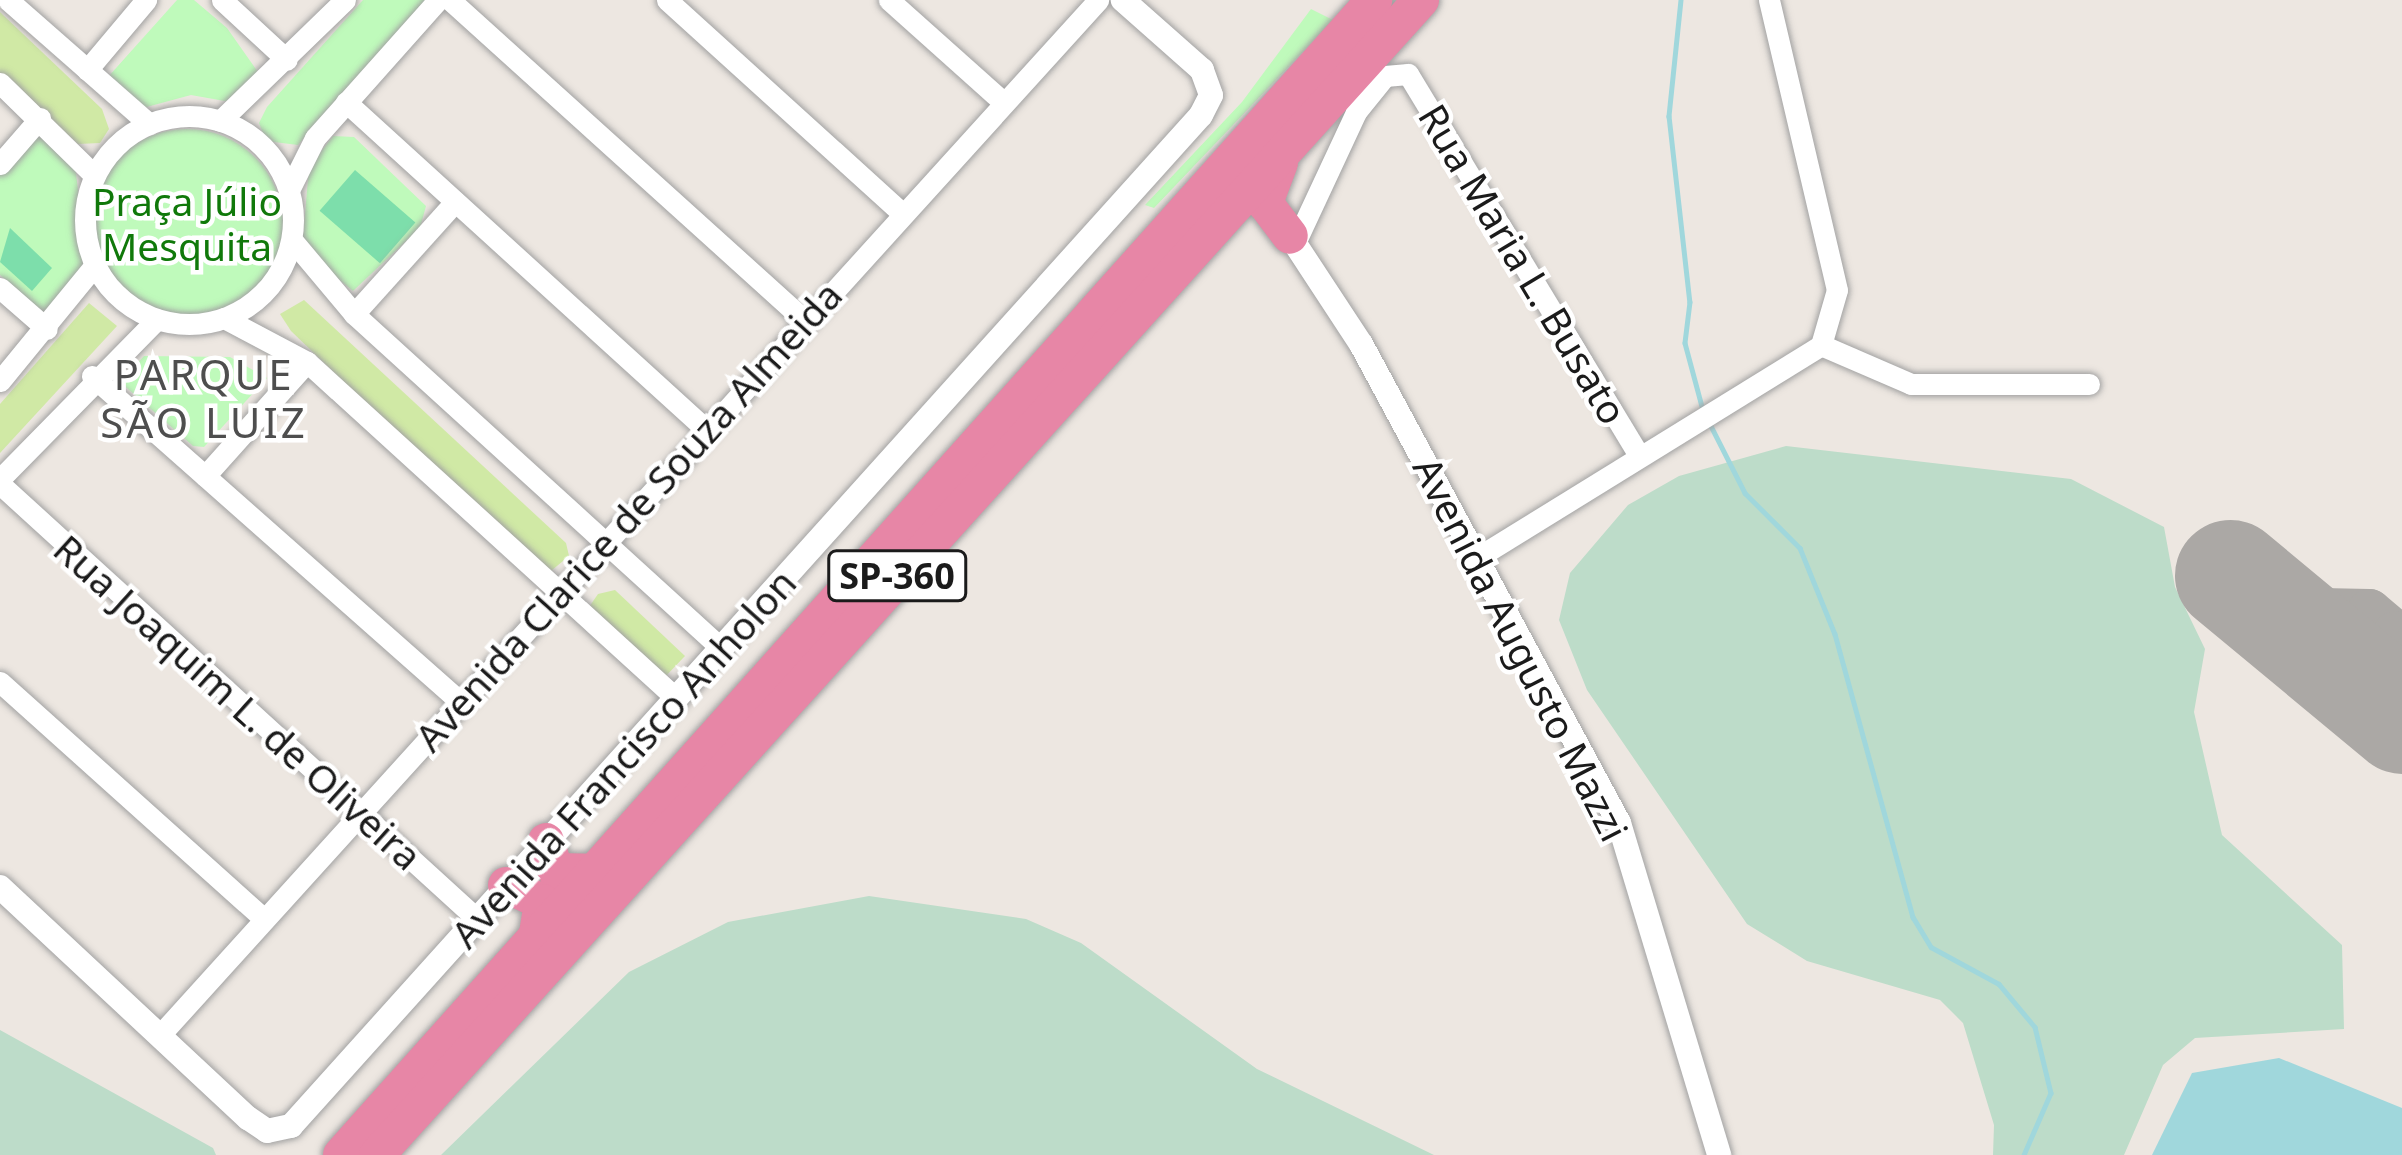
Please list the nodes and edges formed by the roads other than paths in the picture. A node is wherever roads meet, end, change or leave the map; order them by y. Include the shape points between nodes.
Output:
1 (8, 0) edge
2 (146, 0) edge
3 (222, 0) edge
4 (345, 0) edge
5 (438, 0) edge
6 (450, 0) edge
7 (667, 0) edge
8 (889, 0) edge
9 (1098, 0) edge
10 (1124, 0) edge
11 (1351, 0) edge
12 (1374, 0) edge
13 (1421, 0) edge
14 (1769, 0) edge
15 (287, 60) junction
16 (1320, 60) junction
17 (87, 70) junction
18 (0, 83) edge
19 (346, 103) junction
20 (1004, 103) junction
21 (40, 118) junction
22 (1313, 119) junction
23 (220, 121) junction
24 (149, 124) junction
25 (0, 164) edge
26 (94, 175) junction
27 (289, 190) junction
28 (455, 202) junction
29 (902, 213) junction
30 (1293, 239) junction
31 (292, 240) junction
32 (1194, 247) junction
33 (95, 265) junction
34 (0, 288) edge
35 (354, 314) junction
36 (224, 318) junction
37 (157, 319) junction
38 (805, 321) junction
39 (46, 329) junction
40 (1821, 345) junction
41 (307, 362) junction
42 (92, 376) junction
43 (0, 381) edge
44 (2090, 385) dead end
45 (708, 430) junction
46 (1637, 454) junction
47 (205, 476) junction
48 (0, 482) edge
49 (607, 544) junction
50 (1475, 559) junction
51 (561, 594) junction
52 (722, 649) junction
53 (0, 682) edge
54 (677, 698) junction
55 (461, 703) junction
56 (360, 812) junction
57 (546, 841) junction
58 (595, 872) junction
59 (506, 885) junction
60 (0, 887) edge
61 (263, 918) junction
62 (477, 920) junction
63 (536, 938) junction
64 (160, 1035) junction
65 (341, 1155) edge
66 (377, 1155) edge
67 (1719, 1155) edge

1 - 17 street
2 - 17 street
3 - 15 street
4 - 15 street
5 - 19 street
6 - 38 street
7 - 29 street
8 - 20 street
9 - 20 street, Avenida Clarice de Souza Almeida
10 - 52 street, Avenida Francisco Anholon via 1202,70 1211,95 1202,116
11 - 16 highway
12 - 16 highway, SP-360
13 - 22 highway, SP-360
14 - 40 street via 1837,290
15 - 23 street
16 - 58 highway, SP-360
17 - 24 street
18 - 21 street
19 - 27 street
19 - 28 street
20 - 29 street, Avenida Clarice de Souza Almeida
21 - 25 street
21 - 26 street
22 - 30 highway via 1264,190
22 - 32 highway, SP-360
23 - 24 street
23 - 27 street via 262,146
24 - 26 street
26 - 33 street via 86,220
27 - 31 street
28 - 35 street
28 - 45 street
29 - 38 street, Avenida Clarice de Souza Almeida
30 - 32 highway via 1261,222
30 - 46 street, Rua Maria L. Busato via 1357,112 1385,76 1408,74
30 - 50 street, Avenida Augusto Mazzi via 1361,344
31 - 35 street
31 - 36 street via 262,294
32 - 66 highway, SP-360
33 - 37 street via 119,297
33 - 39 street
34 - 39 street
35 - 49 street
36 - 37 street
36 - 41 street
37 - 42 street
38 - 45 street, Avenida Clarice de Souza Almeida
39 - 43 street
40 - 44 street via 1911,384
40 - 46 street via 1708,422
41 - 47 street
41 - 51 street
42 - 47 street
42 - 48 street
45 - 49 street, Avenida Clarice de Souza Almeida
46 - 50 street
47 - 55 street
48 - 56 street, Rua Joaquim L. de Oliveira
49 - 51 street, Avenida Clarice de Souza Almeida
49 - 52 street
50 - 67 street, Avenida Augusto Mazzi via 1619,824
51 - 54 street
51 - 55 street, Avenida Clarice de Souza Almeida
52 - 54 street, Avenida Francisco Anholon
53 - 61 street
54 - 57 street, Avenida Francisco Anholon
55 - 56 street, Avenida Clarice de Souza Almeida
56 - 61 street, Avenida Clarice de Souza Almeida
56 - 62 street, Rua Joaquim L. de Oliveira
57 - 58 highway via 556,871
57 - 59 street, Avenida Francisco Anholon
58 - 63 highway, SP-360
59 - 62 street, Avenida Francisco Anholon
59 - 63 highway via 542,902
60 - 64 street
61 - 64 street, Avenida Clarice de Souza Almeida
62 - 64 street, Avenida Francisco Anholon via 283,1130 248,1118
63 - 65 highway, SP-360

